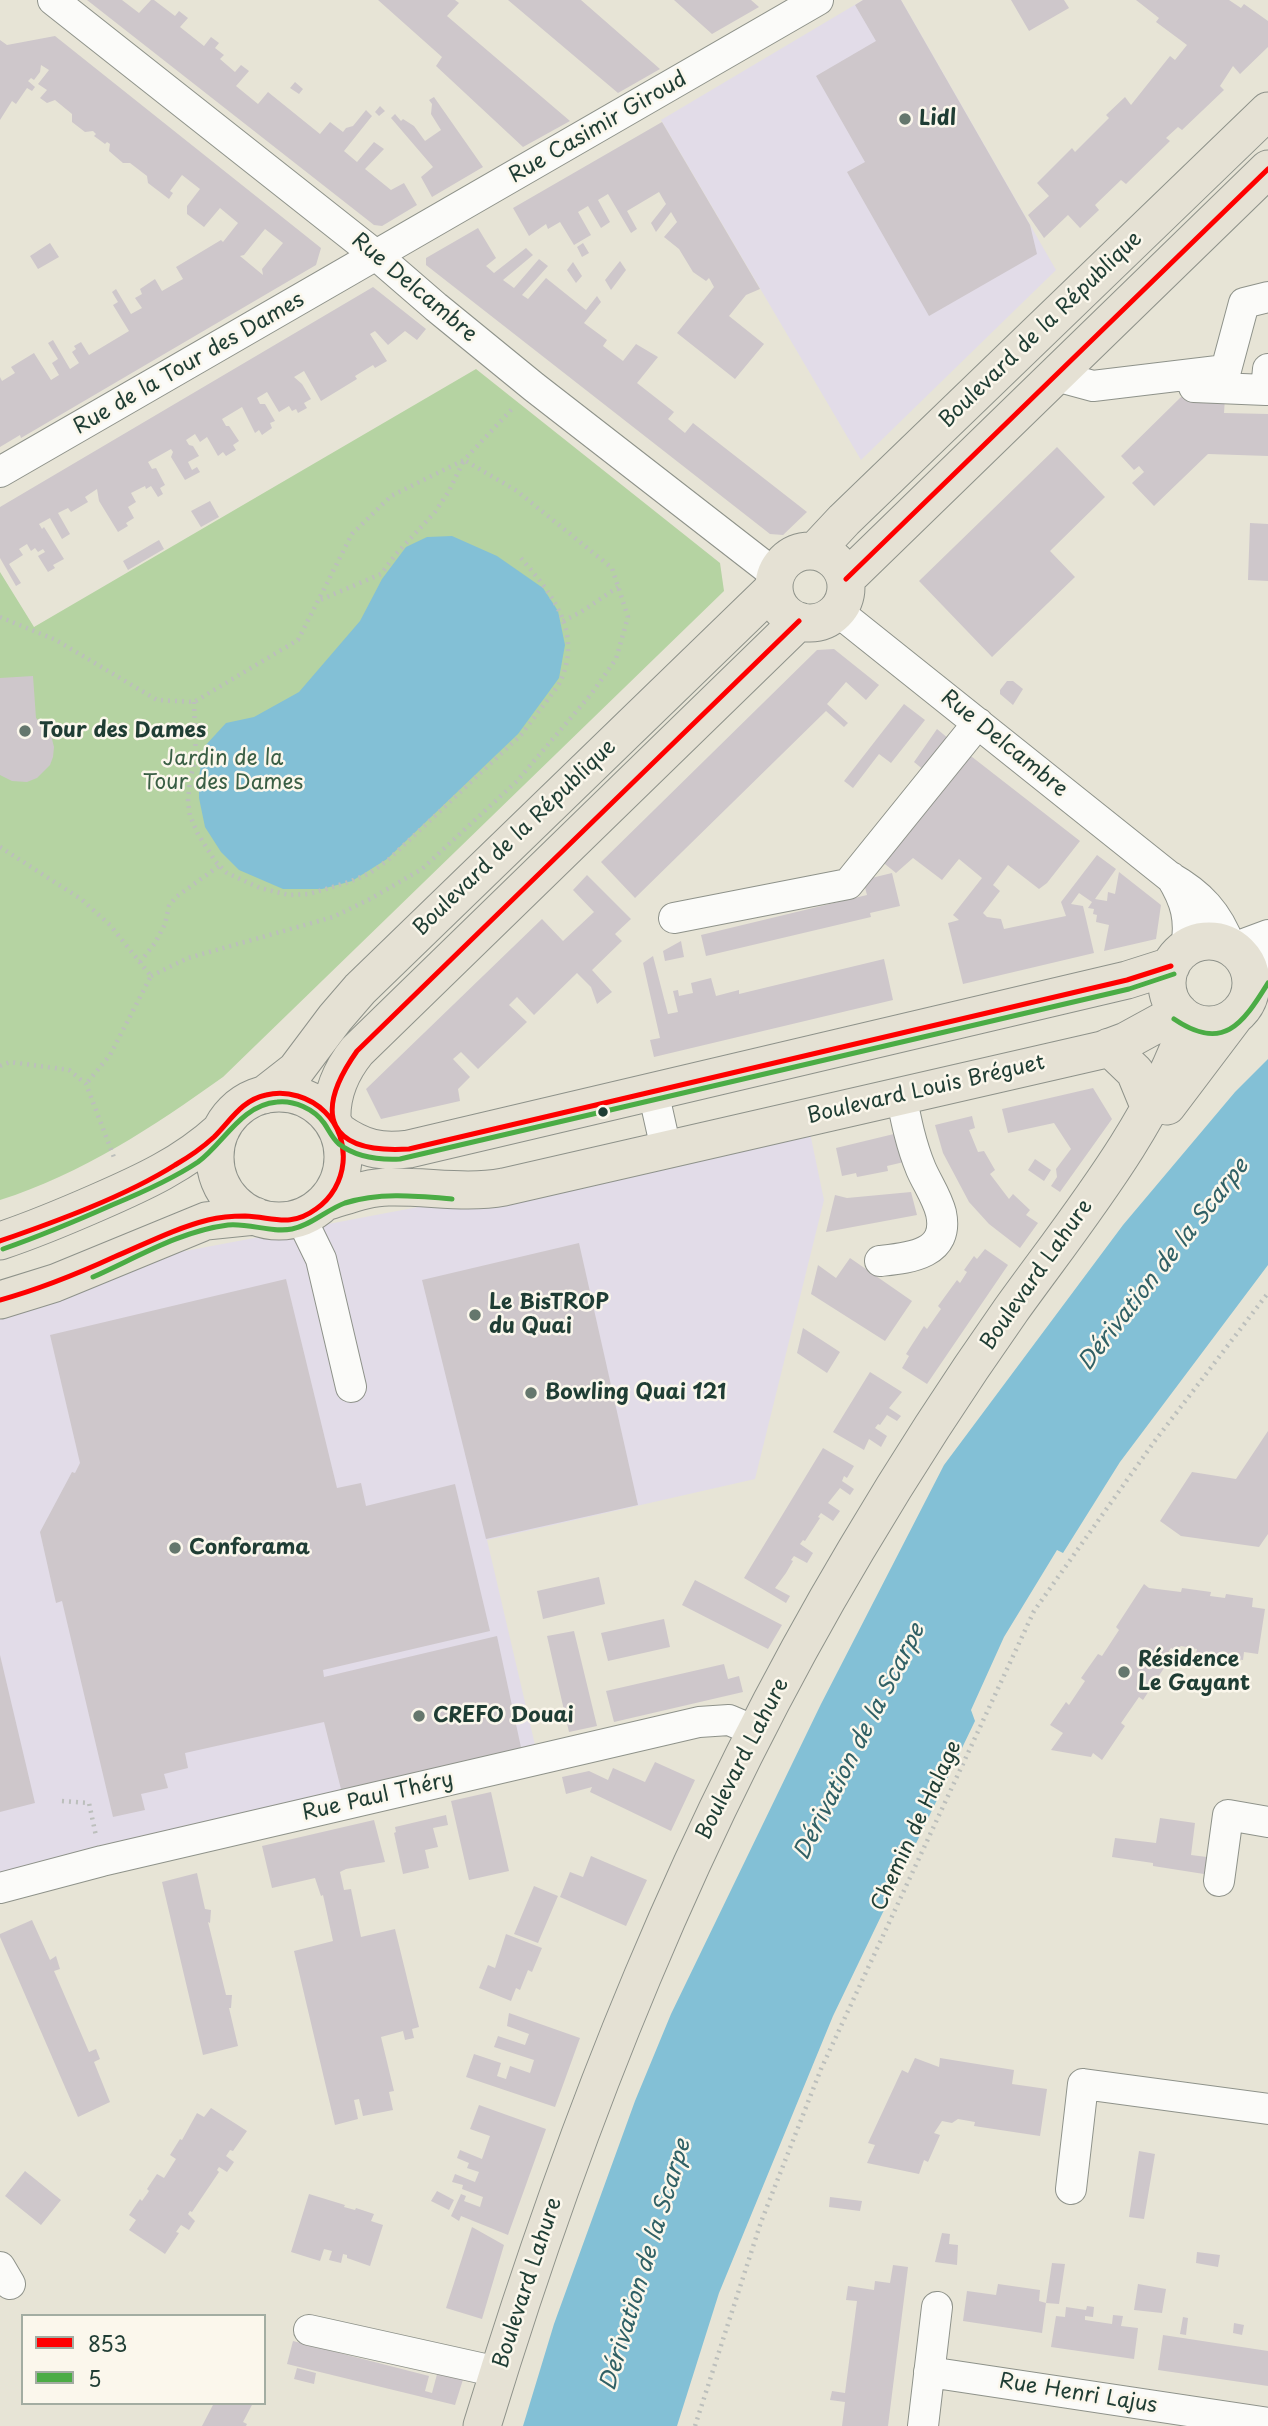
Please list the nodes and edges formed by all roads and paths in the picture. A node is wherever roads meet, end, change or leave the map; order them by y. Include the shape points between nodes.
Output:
1 (53, 0) edge
2 (818, 0) edge
3 (1268, 111) edge
4 (1268, 169) edge
5 (377, 256) junction
6 (1268, 297) edge
7 (1268, 369) edge
8 (1056, 376) junction
9 (1117, 384) junction
10 (534, 387) junction
11 (464, 460) junction
12 (0, 472) edge
13 (815, 551) junction
14 (520, 557) dead end
15 (775, 582) junction
16 (618, 587) junction
17 (841, 595) junction
18 (320, 600) junction
19 (0, 617) edge
20 (563, 621) junction
21 (799, 621) junction
22 (194, 702) junction
23 (978, 723) junction
24 (0, 847) edge
25 (219, 866) junction
26 (1170, 877) junction
27 (674, 918) dead end
28 (1268, 935) edge
29 (1232, 947) junction
30 (1178, 957) junction
31 (140, 962) junction
32 (151, 976) junction
33 (1251, 992) edge
34 (1184, 1016) junction
35 (1109, 1047) junction
36 (0, 1066) edge
37 (86, 1084) junction
38 (653, 1091) junction
39 (264, 1095) junction
40 (901, 1095) junction
41 (1149, 1107) junction
42 (335, 1126) junction
43 (221, 1130) junction
44 (666, 1149) junction
45 (1124, 1153) junction
46 (124, 1191) junction
47 (313, 1210) junction
48 (255, 1216) junction
49 (0, 1241) edge
50 (880, 1261) dead end
51 (1268, 1293) edge
52 (0, 1300) edge
53 (351, 1387) dead end
54 (755, 1731) junction
55 (62, 1801) dead end
56 (1268, 1822) edge
57 (102, 1861) junction
58 (1219, 1881) dead end
59 (0, 1888) edge
60 (1268, 2109) edge
61 (1071, 2189) dead end
62 (937, 2307) dead end
63 (309, 2329) dead end
64 (498, 2372) junction
65 (929, 2372) junction
66 (1268, 2423) edge
67 (482, 2426) edge
68 (695, 2426) edge
69 (923, 2426) edge

1 - 5 street, Rue Delcambre
2 - 5 street, Rue Casimir Giroud
3 - 13 main road, Boulevard de la République
4 - 8 main road, Boulevard de la République
5 - 10 street, Rue Delcambre
5 - 12 street, Rue de la Tour des Dames
6 - 9 street via 1244,303 1226,370
7 - 9 street via 1266,390
8 - 9 street via 1093,386
8 - 17 main road, Boulevard de la République
10 - 11 path
10 - 15 street, Rue Delcambre
11 - 16 path via 517,491 612,568
11 - 18 path via 435,512 380,574
11 - 18 path via 391,496 352,534
13 - 15 main road via 788,558
13 - 17 main road via 835,561
14 - 20 path via 558,605
15 - 21 main road via 777,601
15 - 39 main road, Boulevard de la République via 360,989 296,1070
16 - 20 path
16 - 32 path via 628,617 616,659 517,782 422,869 333,917 188,958
17 - 21 main road via 823,621
17 - 23 street, Rue Delcambre
18 - 22 path via 298,640
19 - 22 path via 56,640 157,701
20 - 25 path via 568,649 562,678 521,735 370,873 309,894 289,895 243,881
21 - 42 main road, Boulevard de la République via 357,1051 337,1085
22 - 25 path via 196,758 190,779 190,816
23 - 26 street, Rue Delcambre
23 - 27 street via 848,884
24 - 31 path via 81,899
25 - 31 path via 176,897 155,943
26 - 29 street, Rue Delcambre via 1212,910
26 - 30 street, Rue Delcambre via 1187,908 1189,923
28 - 29 street
29 - 30 main road via 1211,940 1198,942
29 - 33 main road via 1249,969
30 - 34 main road via 1167,978 1168,990
30 - 38 main road via 1127,980
31 - 32 path
32 - 37 path via 110,1055
33 - 34 main road via 1225,1022 1200,1024
33 - 45 main road, Boulevard Lahure via 1166,1108
34 - 35 main road, Boulevard Louis Bréguet
34 - 41 main road, Boulevard Lahure via 1181,1045
35 - 40 main road, Boulevard Louis Bréguet
35 - 41 main road via 1135,1072
36 - 37 path via 10,1062 69,1070
37 - 46 path
38 - 42 main road via 383,1152 369,1149
38 - 44 street
39 - 42 main road via 302,1097 319,1107
39 - 43 main road via 239,1107
40 - 44 main road, Boulevard Louis Bréguet
40 - 50 street via 916,1157 941,1212 941,1228 927,1251 911,1258
41 - 45 main road, Boulevard Lahure
42 - 47 main road via 343,1169 336,1187
43 - 46 main road via 183,1161
43 - 48 main road via 215,1150 219,1180 237,1205
44 - 47 main road, Boulevard Louis Bréguet via 489,1190 387,1186
45 - 54 main road, Boulevard Lahure via 982,1352 896,1484
46 - 49 main road
47 - 48 main road via 292,1221
47 - 53 street
48 - 52 main road via 198,1223 80,1273
51 - 68 path, Chemin de Halage via 1154,1442 1034,1611 821,2069 761,2222
54 - 57 street, Rue Paul Théry via 729,1720 699,1722
54 - 64 main road, Boulevard Lahure via 631,2001 559,2188
55 - 57 path via 89,1803
56 - 58 street via 1228,1815
57 - 59 street, Rue Paul Théry
60 - 61 street via 1083,2084
62 - 65 street
63 - 64 street
64 - 67 main road, Boulevard Lahure
65 - 66 street, Rue Henri Lajus
65 - 69 street

